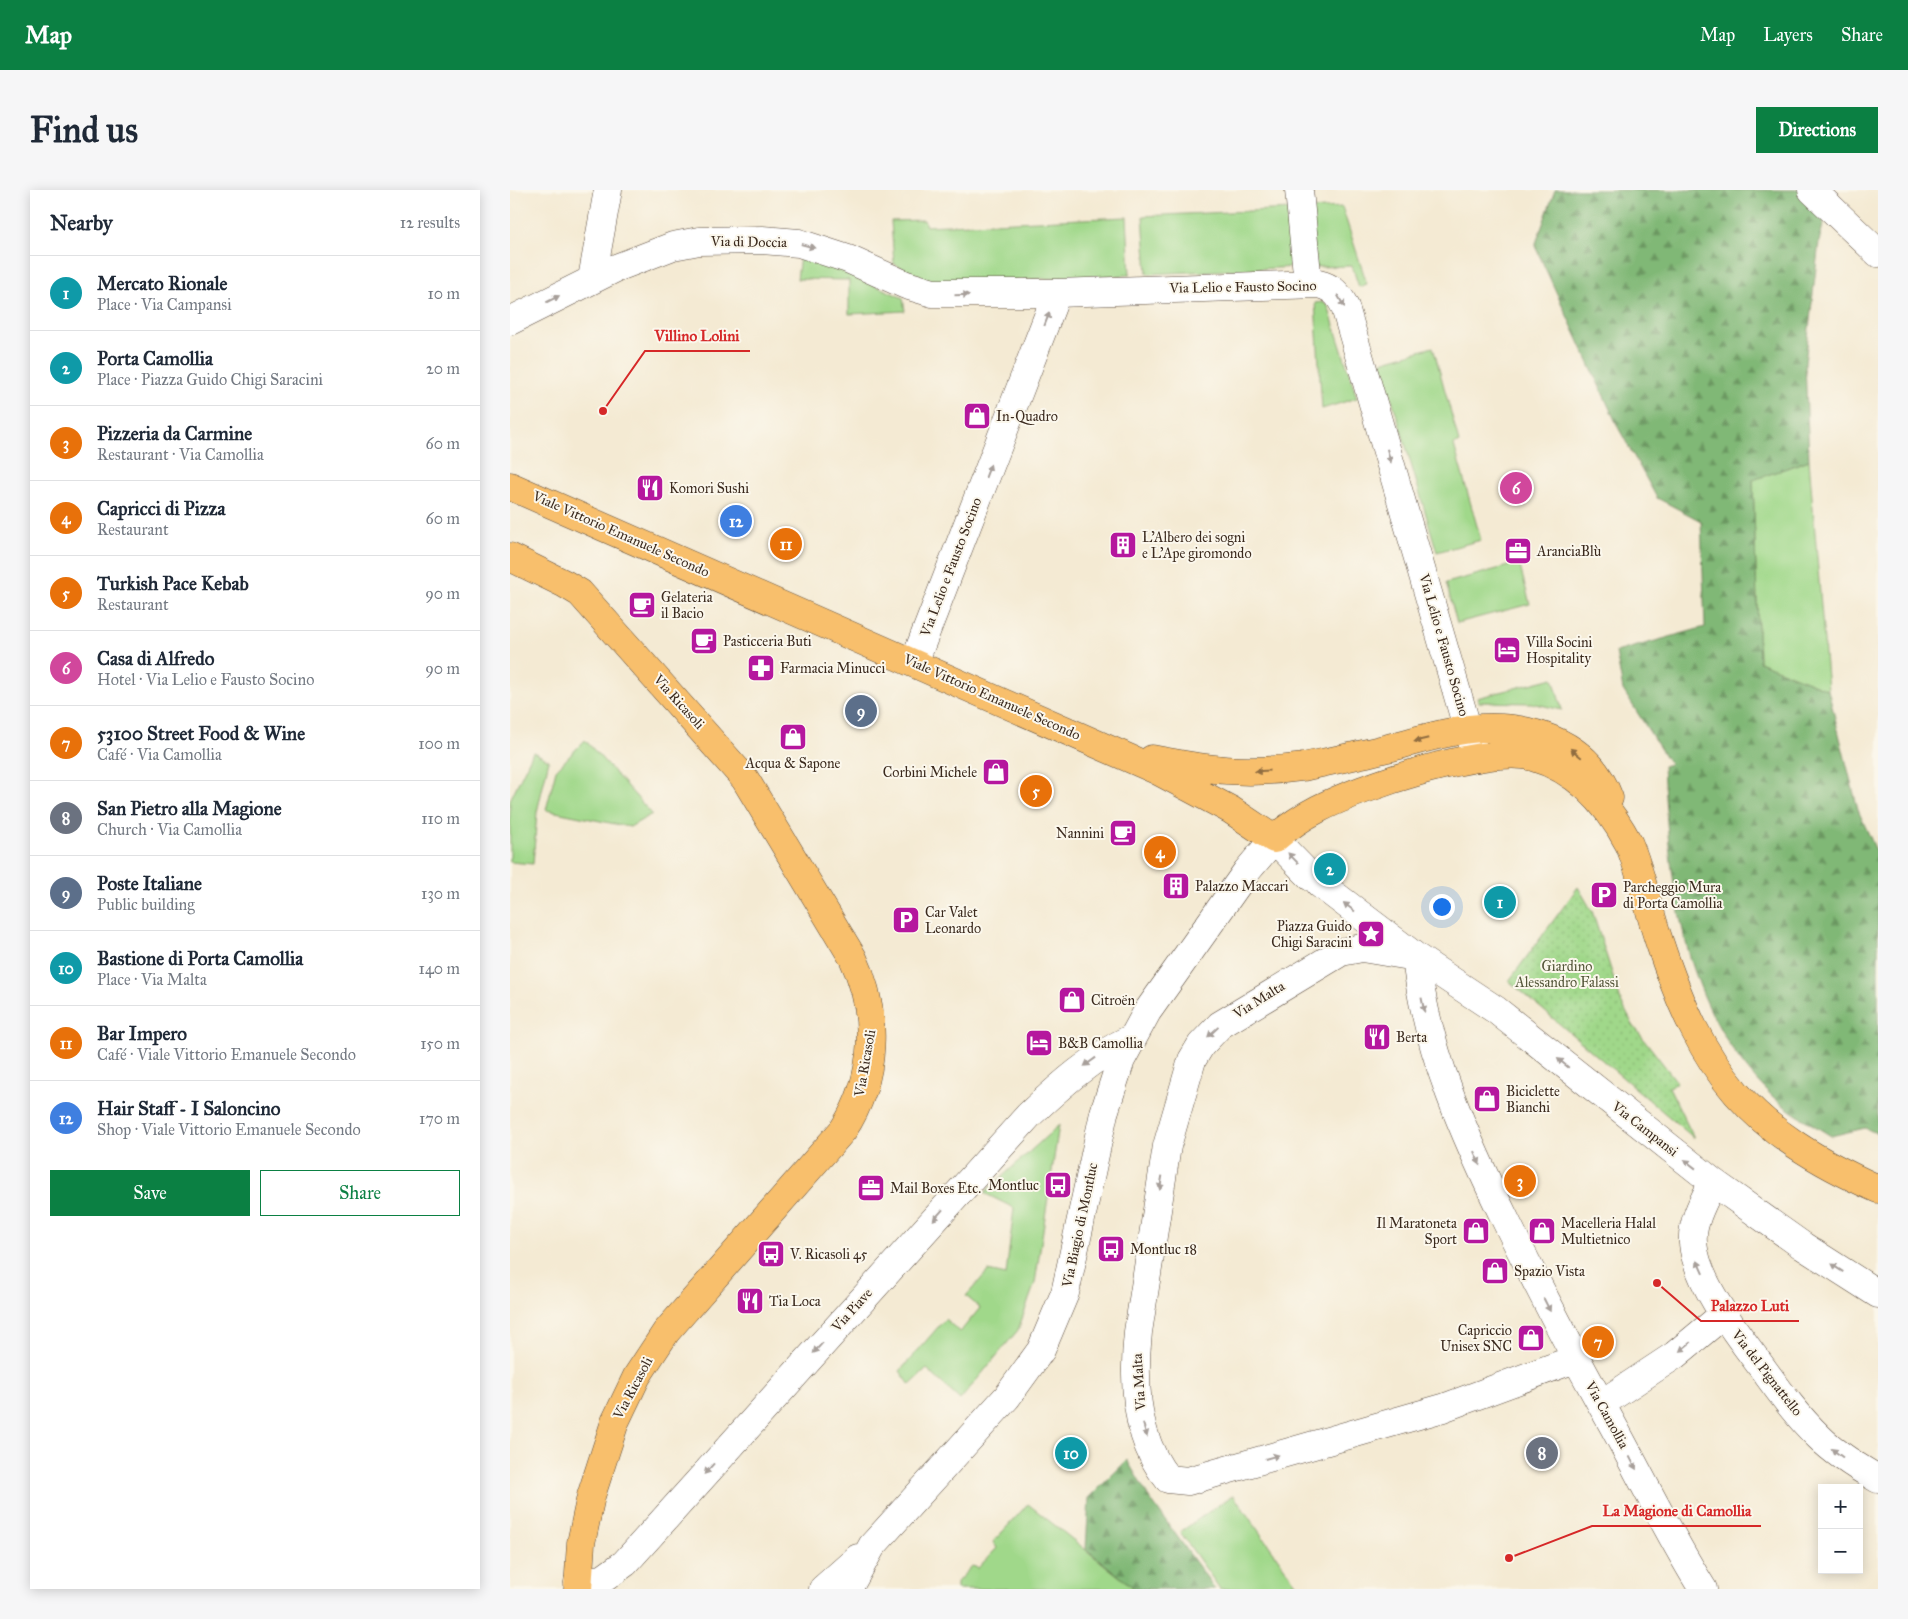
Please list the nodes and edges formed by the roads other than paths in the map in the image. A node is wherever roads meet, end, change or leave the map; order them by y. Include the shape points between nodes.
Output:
1 (608, 190) edge
2 (1299, 190) edge
3 (1812, 190) edge
4 (1878, 252) edge
5 (592, 279) junction
6 (1308, 284) junction
7 (1057, 293) junction
8 (510, 321) edge
9 (510, 486) edge
10 (510, 557) edge
11 (914, 663) junction
12 (1468, 729) junction
13 (1112, 750) junction
14 (1476, 758) junction
15 (1618, 823) junction
16 (1274, 839) junction
17 (1416, 957) junction
18 (1132, 1038) junction
19 (1713, 1182) junction
20 (1878, 1189) edge
21 (1878, 1294) edge
22 (1723, 1315) junction
23 (1575, 1359) junction
24 (1601, 1404) junction
25 (1878, 1479) edge
26 (872, 1546) junction
27 (578, 1585) edge
28 (823, 1589) edge
29 (848, 1589) edge
30 (1703, 1589) edge

1 - 5 street
2 - 6 street
3 - 4 street
5 -> 7 street, Via di Doccia via 685,242 762,240 799,243 829,252 933,293
8 -> 5 street, Via di Doccia
6 - 7 street, Via Lelio e Fausto Socino
6 -> 12 street, Via Lelio e Fausto Socino via 1330,288 1345,307
11 -> 7 street, Via Lelio e Fausto Socino
9 - 11 main road, Viale Vittorio Emanuele Secondo
10 - 27 main road, Via Ricasoli via 580,594 746,779 853,958 864,982 872,1025 863,1087 842,1130 684,1311 637,1376 602,1459 584,1524
11 - 13 main road, Viale Vittorio Emanuele Secondo
12 -> 13 main road via 1303,767 1260,772 1216,770
12 - 14 street, Via Lelio e Fausto Socino
15 -> 12 main road via 1597,774 1572,749 1557,740 1515,730
13 - 16 main road, Viale Vittorio Emanuele Secondo via 1207,797
14 - 15 main road via 1511,754 1533,757 1554,765 1590,790
14 - 16 main road via 1366,788 1319,808
15 - 20 main road via 1636,859 1671,979 1692,1028 1718,1072 1749,1109 1771,1128 1812,1155
17 -> 16 street via 1315,880
16 - 18 street, Via Biagio di Montluc via 1247,871
19 -> 17 street, Via Campansi via 1496,1010
17 -> 23 street, Via Camollia via 1428,1025 1464,1130 1492,1194
17 -> 23 street, Via Malta via 1362,948 1349,949 1327,958 1220,1025 1209,1034 1192,1060 1182,1088 1160,1183 1136,1355 1141,1418 1159,1467 1168,1479 1188,1480 1443,1408
18 - 26 street, Via Biagio di Montluc via 1120,1060 1106,1106 1065,1293 1044,1344 1022,1380
18 -> 27 street, Via Piave via 1084,1066 1030,1115 625,1563 603,1579
21 -> 19 street, Via Campansi
22 -> 19 street, Via del Pignattello via 1698,1263 1692,1242 1698,1217
22 -> 24 street via 1676,1355
25 -> 22 street, Via del Pignattello via 1848,1461 1818,1436 1781,1394
23 - 24 street, Via Camollia
24 -> 30 street, Via Camollia
26 - 28 street
26 - 29 street, Via Biagio di Montluc

